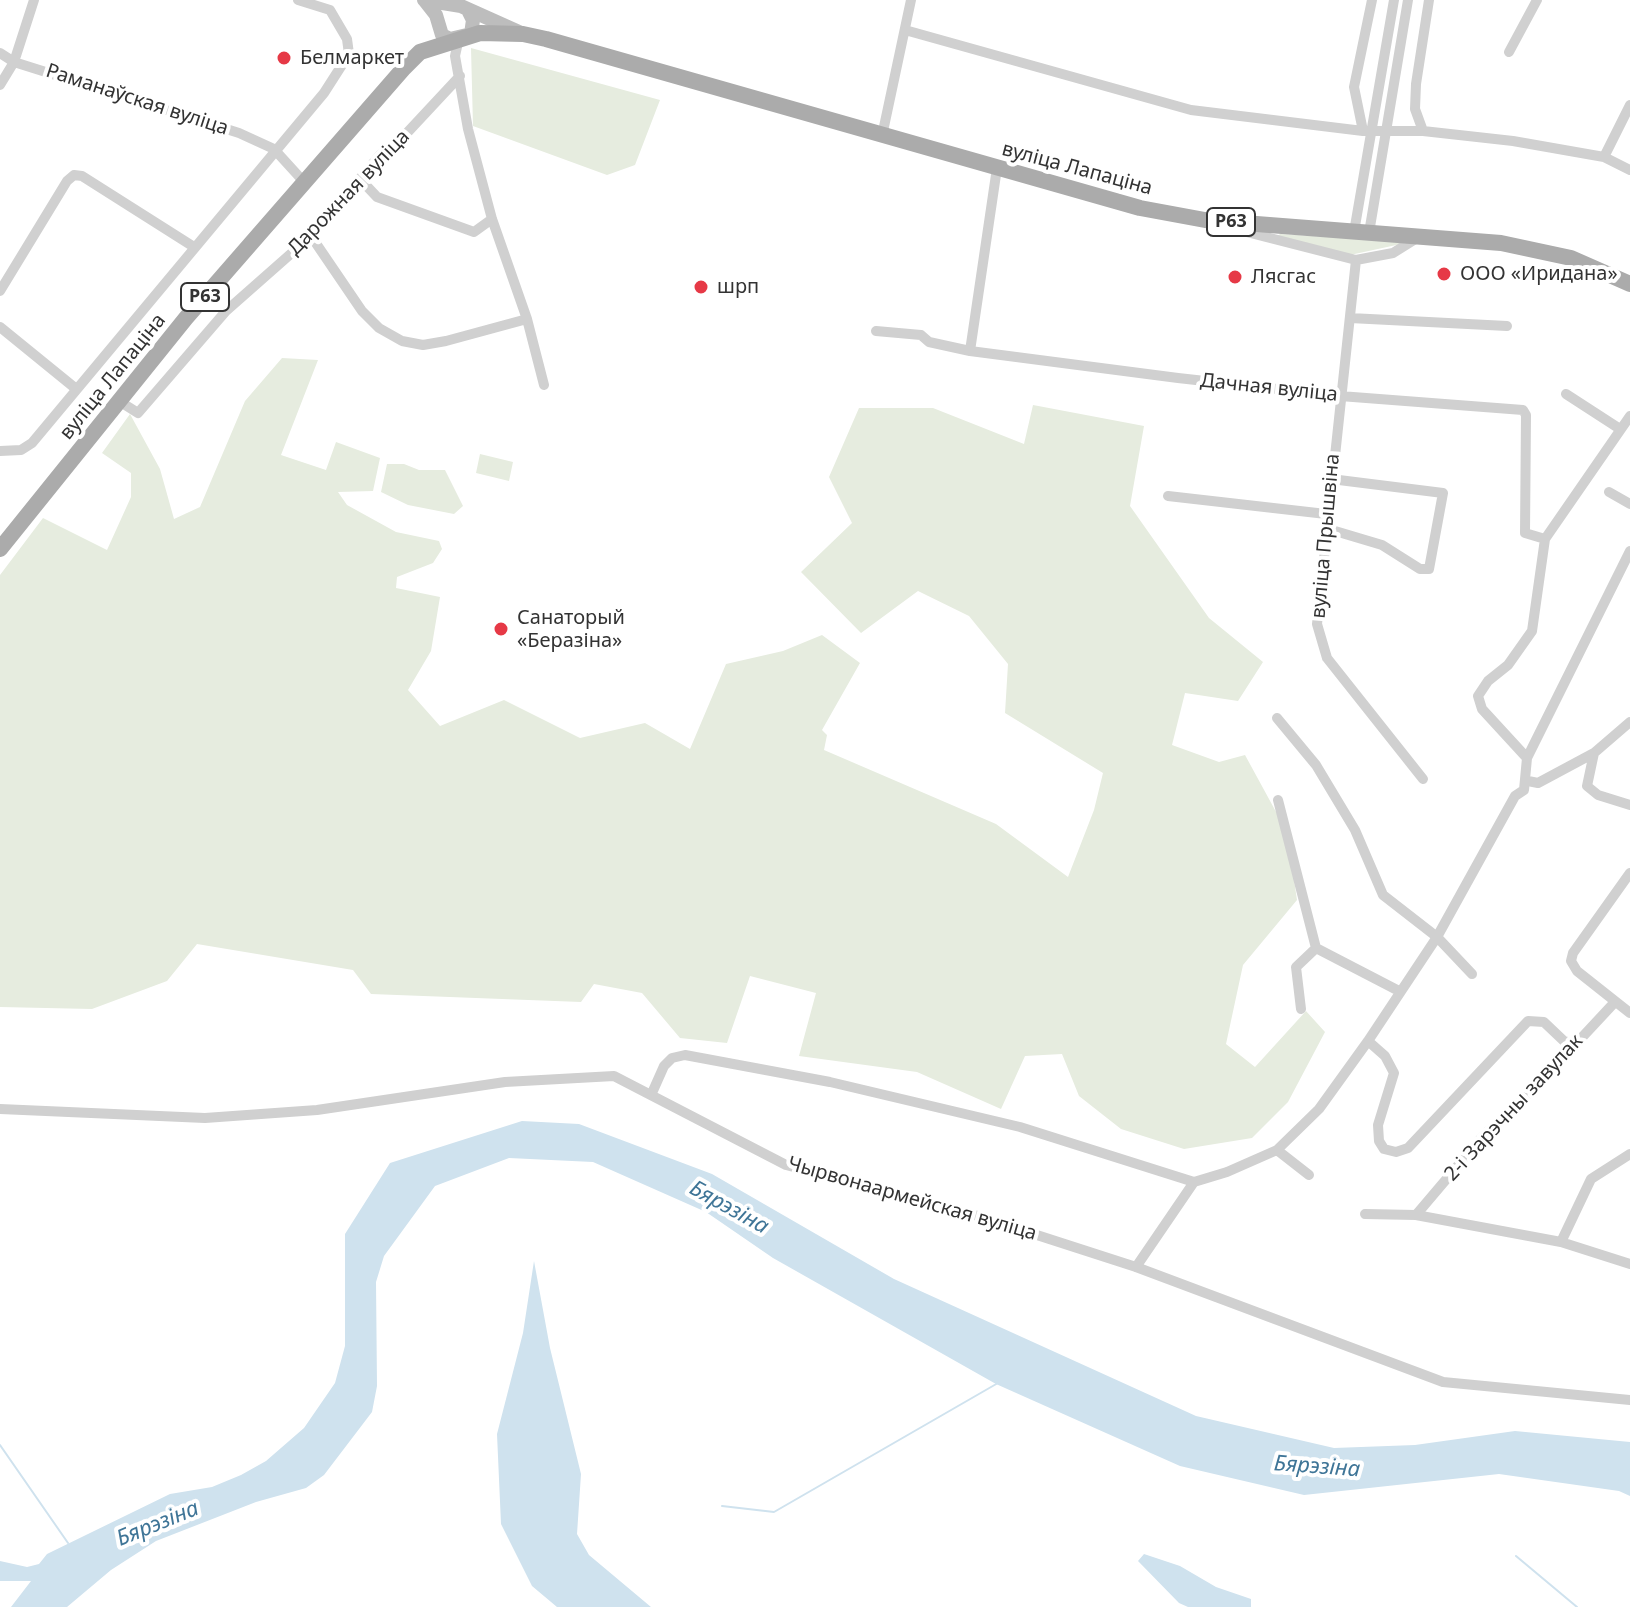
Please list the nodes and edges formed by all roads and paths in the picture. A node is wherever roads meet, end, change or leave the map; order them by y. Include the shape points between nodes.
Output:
1 (34, 0) edge
2 (298, 0) edge
3 (424, 0) edge
4 (911, 0) edge
5 (1372, 0) edge
6 (1394, 0) edge
7 (1408, 0) edge
8 (1429, 0) edge
9 (1537, 0) edge
10 (449, 7) junction
11 (469, 12) junction
12 (438, 22) junction
13 (905, 30) junction
14 (523, 34) junction
15 (459, 38) junction
16 (420, 52) junction
17 (1509, 52) dead end
18 (0, 53) edge
19 (14, 62) junction
20 (460, 76) junction
21 (0, 85) edge
22 (1630, 105) edge
23 (1386, 130) junction
24 (1366, 131) junction
25 (1423, 131) junction
26 (882, 136) junction
27 (274, 149) junction
28 (1604, 157) junction
29 (997, 168) junction
30 (1630, 170) edge
31 (361, 180) junction
32 (304, 182) junction
33 (492, 219) junction
34 (1205, 220) junction
35 (1361, 233) junction
36 (311, 236) junction
37 (1419, 237) junction
38 (194, 247) junction
39 (1356, 260) junction
40 (1630, 284) edge
41 (0, 291) edge
42 (1350, 318) junction
43 (527, 319) junction
44 (1507, 326) dead end
45 (0, 327) edge
46 (876, 331) dead end
47 (970, 351) junction
48 (544, 385) dead end
49 (75, 388) junction
50 (1566, 394) dead end
51 (1340, 396) junction
52 (119, 401) junction
53 (1630, 416) edge
54 (1620, 429) junction
55 (0, 451) edge
56 (1331, 479) junction
57 (1609, 492) dead end
58 (1168, 496) dead end
59 (1630, 504) edge
60 (1326, 514) junction
61 (1325, 528) junction
62 (1545, 539) junction
63 (0, 549) edge
64 (1630, 551) edge
65 (1277, 718) dead end
66 (1630, 722) edge
67 (1594, 753) junction
68 (1527, 758) junction
69 (1423, 779) dead end
70 (1528, 781) junction
71 (1278, 800) dead end
72 (1630, 805) edge
73 (1630, 873) edge
74 (1437, 937) junction
75 (1316, 948) junction
76 (1472, 974) dead end
77 (1399, 991) junction
78 (1614, 1003) junction
79 (1301, 1009) dead end
80 (1630, 1013) edge
81 (1580, 1039) junction
82 (1368, 1041) junction
83 (652, 1093) junction
84 (0, 1109) edge
85 (1277, 1150) junction
86 (1630, 1154) edge
87 (1309, 1175) dead end
88 (1194, 1182) junction
89 (1365, 1214) dead end
90 (1416, 1215) junction
91 (1561, 1242) junction
92 (1630, 1264) edge
93 (1136, 1267) junction
94 (1630, 1400) edge

1 - 19 street
2 - 27 street via 330,10 349,54 324,93
3 - 10 main road
3 - 12 main road
4 - 13 street
5 - 24 street via 1354,87
6 - 24 street
7 - 23 street
8 - 25 street via 1415,109
9 - 17 street
10 - 11 main road, вуліца Лапаціна / Р63
10 - 12 main road, вуліца Лапаціна / Р63
11 - 14 main road, вуліца Лапаціна / Р63
11 - 15 main road via 473,30
12 - 15 main road via 445,37
12 - 16 main road, вуліца Лапаціна / Р63
13 - 24 street via 1191,110
13 - 26 street
14 - 15 main road, вуліца Лапаціна / Р63
14 - 26 main road, вуліца Лапаціна / Р63
15 - 16 main road, вуліца Лапаціна / Р63
15 - 20 street via 455,56
16 - 32 main road, вуліца Лапаціна / Р63
18 - 19 street, Раманаўская вуліца
19 - 21 street
19 - 27 street, Раманаўская вуліца via 239,133
20 - 31 street, Дарожная вуліца
20 - 33 street
22 - 28 street
23 - 24 street
23 - 25 street
23 - 35 street
24 - 35 street
25 - 28 street
26 - 29 main road, вуліца Лапаціна / Р63
27 - 32 street
27 - 38 street
28 - 30 street
29 - 34 main road, вуліца Лапаціна / Р63 via 1140,208
29 - 47 street
31 - 33 street via 377,197 474,232
31 - 36 street, Дарожная вуліца
32 - 52 main road, вуліца Лапаціна / Р63
33 - 43 street
34 - 35 main road, вуліца Лапаціна / Р63
34 - 39 street
35 - 37 main road, вуліца Лапаціна / Р63
36 - 43 street via 362,311 402,341 446,341
36 - 52 street, Дарожная вуліца via 226,311 138,413
37 - 39 street via 1393,253
37 - 40 main road, вуліца Лапаціна / Р63 via 1533,249 1571,258
38 - 41 street via 74,175
38 - 49 street
39 - 42 street, вуліца Прышвіна
42 - 44 street
42 - 51 street, вуліца Прышвіна
43 - 48 street
45 - 49 street
46 - 47 street, Дачная вуліца via 921,335 929,342
47 - 51 street, Дачная вуліца
49 - 55 street via 32,443 21,450
50 - 54 street
51 - 56 street, вуліца Прышвіна
51 - 62 street, Дачная вуліца via 1523,410 1525,533
52 - 63 main road, вуліца Лапаціна / Р63
53 - 54 street
54 - 62 street
56 - 60 street, вуліца Прышвіна
56 - 61 street via 1443,493 1429,569 1420,569 1382,545
57 - 59 street
58 - 60 street
60 - 61 street, вуліца Прышвіна
61 - 69 street, вуліца Прышвіна via 1317,624 1327,658
62 - 68 street via 1532,631 1478,696 1482,709
64 - 68 street
65 - 74 street via 1316,765 1355,830 1383,895
66 - 67 street
67 - 70 street via 1538,783
67 - 72 street via 1587,786
68 - 70 street
70 - 74 street
71 - 75 street
73 - 78 street via 1571,961
74 - 76 street
74 - 77 street
75 - 77 street
75 - 79 street via 1296,967
77 - 82 street
78 - 80 street
78 - 81 street, 2-і Зарэчны завулак
81 - 82 street via 1564,1041 1544,1022 1528,1021 1408,1148 1396,1152 1384,1149 1378,1133 1394,1073
81 - 90 street, 2-і Зарэчны завулак via 1483,1136
82 - 85 street via 1319,1109
83 - 84 street, Чырвонаармейская вуліца via 599,1074 403,1094 317,1110 205,1118
83 - 88 street via 664,1066 685,1055 830,1082 1020,1127
83 - 93 street, Чырвонаармейская вуліца via 786,1165 978,1216
85 - 87 street
85 - 88 street
86 - 91 street via 1591,1179
88 - 93 street
89 - 90 street
90 - 91 street
91 - 92 street
93 - 94 street, Чырвонаармейская вуліца via 1443,1382

